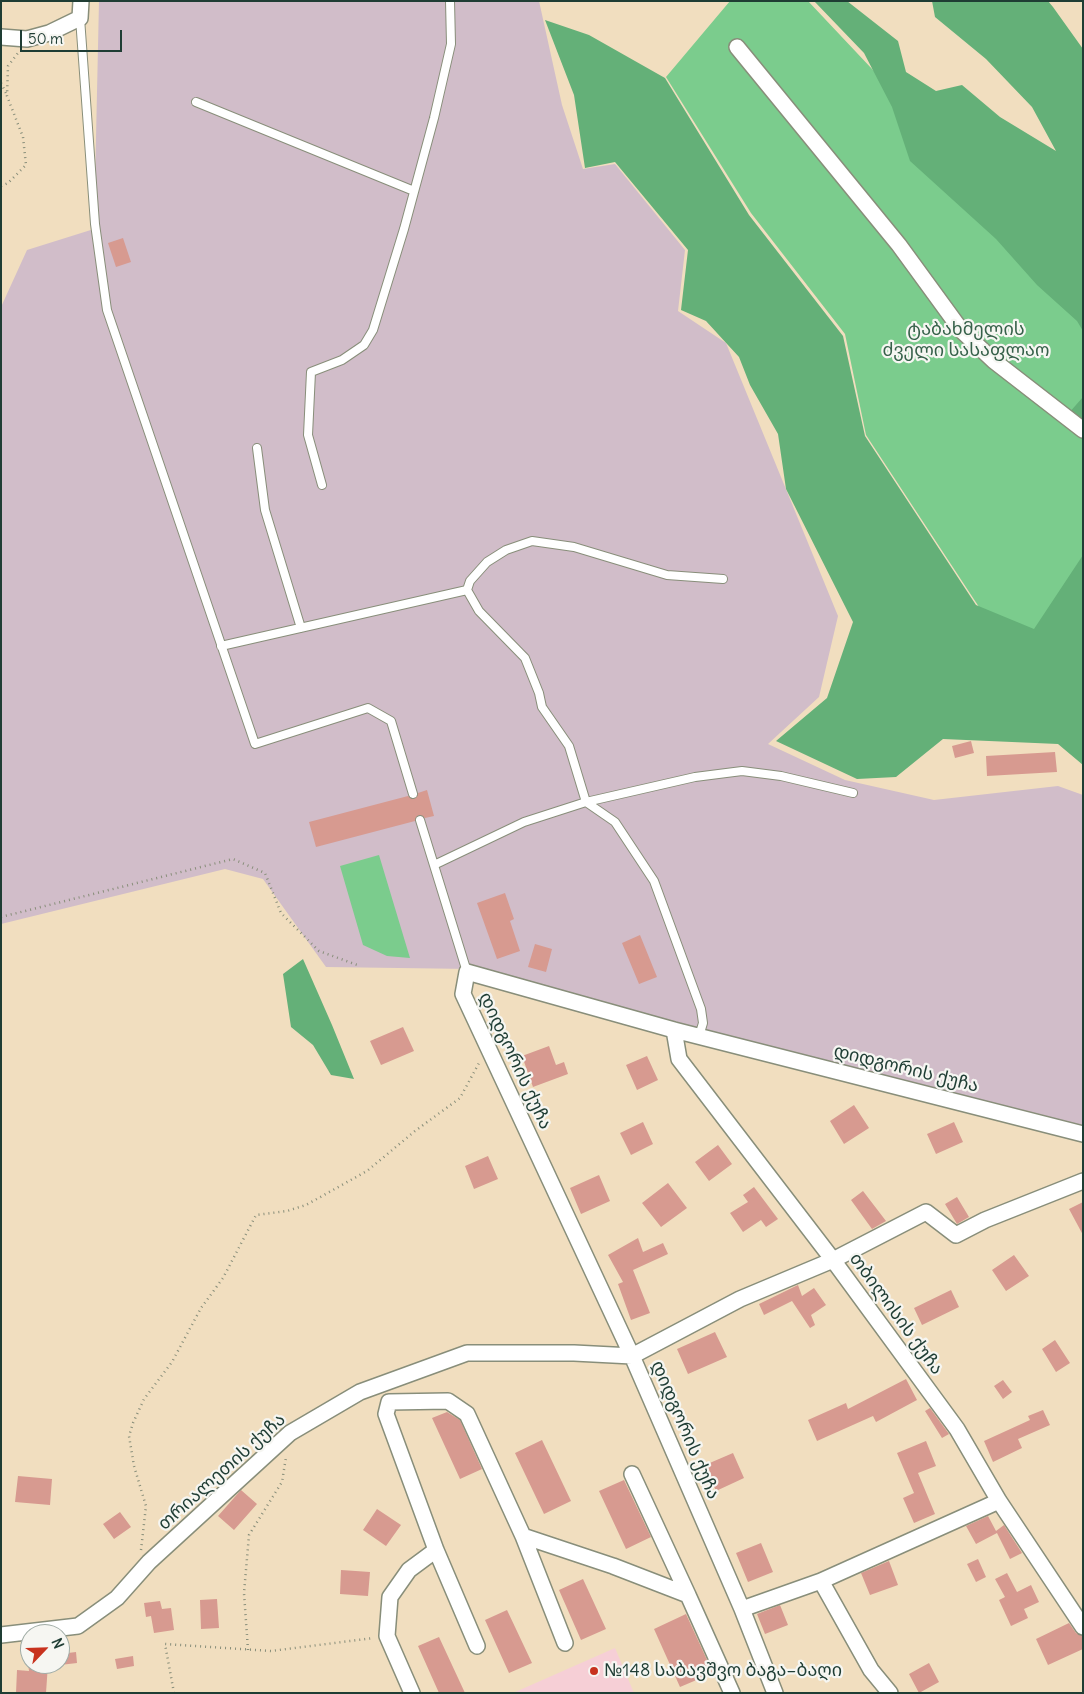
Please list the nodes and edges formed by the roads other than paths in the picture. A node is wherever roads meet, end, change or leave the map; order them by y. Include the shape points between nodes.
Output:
1 (81, 1) edge
2 (450, 1) edge
3 (80, 18) junction
4 (1, 36) edge
5 (737, 47) dead end
6 (196, 102) dead end
7 (414, 191) junction
8 (1083, 430) edge
9 (258, 448) dead end
10 (322, 485) dead end
11 (723, 579) dead end
12 (467, 590) junction
13 (301, 628) junction
14 (221, 646) junction
15 (853, 793) dead end
16 (413, 794) dead end
17 (586, 802) junction
18 (420, 820) dead end
19 (434, 865) junction
20 (467, 972) junction
21 (674, 1030) junction
22 (699, 1036) junction
23 (1083, 1134) edge
24 (1083, 1181) edge
25 (833, 1260) junction
26 (632, 1356) junction
27 (379, 1385) junction
28 (389, 1402) junction
29 (632, 1474) dead end
30 (999, 1501) junction
31 (523, 1536) junction
32 (436, 1550) junction
33 (821, 1581) junction
34 (688, 1595) junction
35 (742, 1608) junction
36 (1083, 1627) edge
37 (1, 1635) edge
38 (565, 1643) dead end
39 (478, 1646) dead end
40 (412, 1693) edge
41 (732, 1693) edge
42 (775, 1693) edge
43 (890, 1693) edge

1 - 3 street
2 - 7 lane via 451,44
3 - 4 street via 27,40
3 - 14 lane via 95,224 107,310
5 - 8 street via 899,245 961,330 994,361
6 - 7 lane
7 - 10 lane via 373,330 364,345 342,360 312,372 308,435
9 - 13 lane via 266,510
11 - 12 lane via 667,575 574,547 532,542 506,550 487,562 470,581
12 - 13 lane
12 - 17 lane via 478,611 524,658 542,707 569,746
13 - 14 lane
14 - 16 lane via 255,744 368,708 391,721
15 - 17 lane via 781,776 742,772 695,777
17 - 19 lane via 524,822
17 - 22 lane via 615,822 654,881 701,1009 703,1023
18 - 19 lane
19 - 20 lane
20 - 21 street, დიდგორის ქუჩა
20 - 26 street, დიდგორის ქუჩა via 463,994
21 - 22 street, დიდგორის ქუჩა
21 - 25 street, თბილისის ქუჩა via 679,1059
22 - 23 street, დიდგორის ქუჩა
24 - 25 street via 984,1220 956,1235 926,1212
25 - 26 street via 740,1299
25 - 30 street, თბილისის ქუჩა via 957,1429
26 - 27 street, თრიალეთის ქუჩა via 467,1353
26 - 35 street, დიდგორის ქუჩა
27 - 28 street
27 - 37 street, თრიალეთის ქუჩა via 360,1392 290,1433 149,1562 117,1598 78,1626
28 - 31 street via 448,1401 467,1414
28 - 32 street via 386,1414
29 - 34 street
30 - 33 street
30 - 36 street, თბილისის ქუჩა
31 - 34 street
31 - 38 street
32 - 39 street
32 - 40 street via 409,1570 390,1597 387,1636
33 - 35 street
33 - 43 street via 871,1670
34 - 41 street
35 - 42 street, დიდგორის ქუჩა

